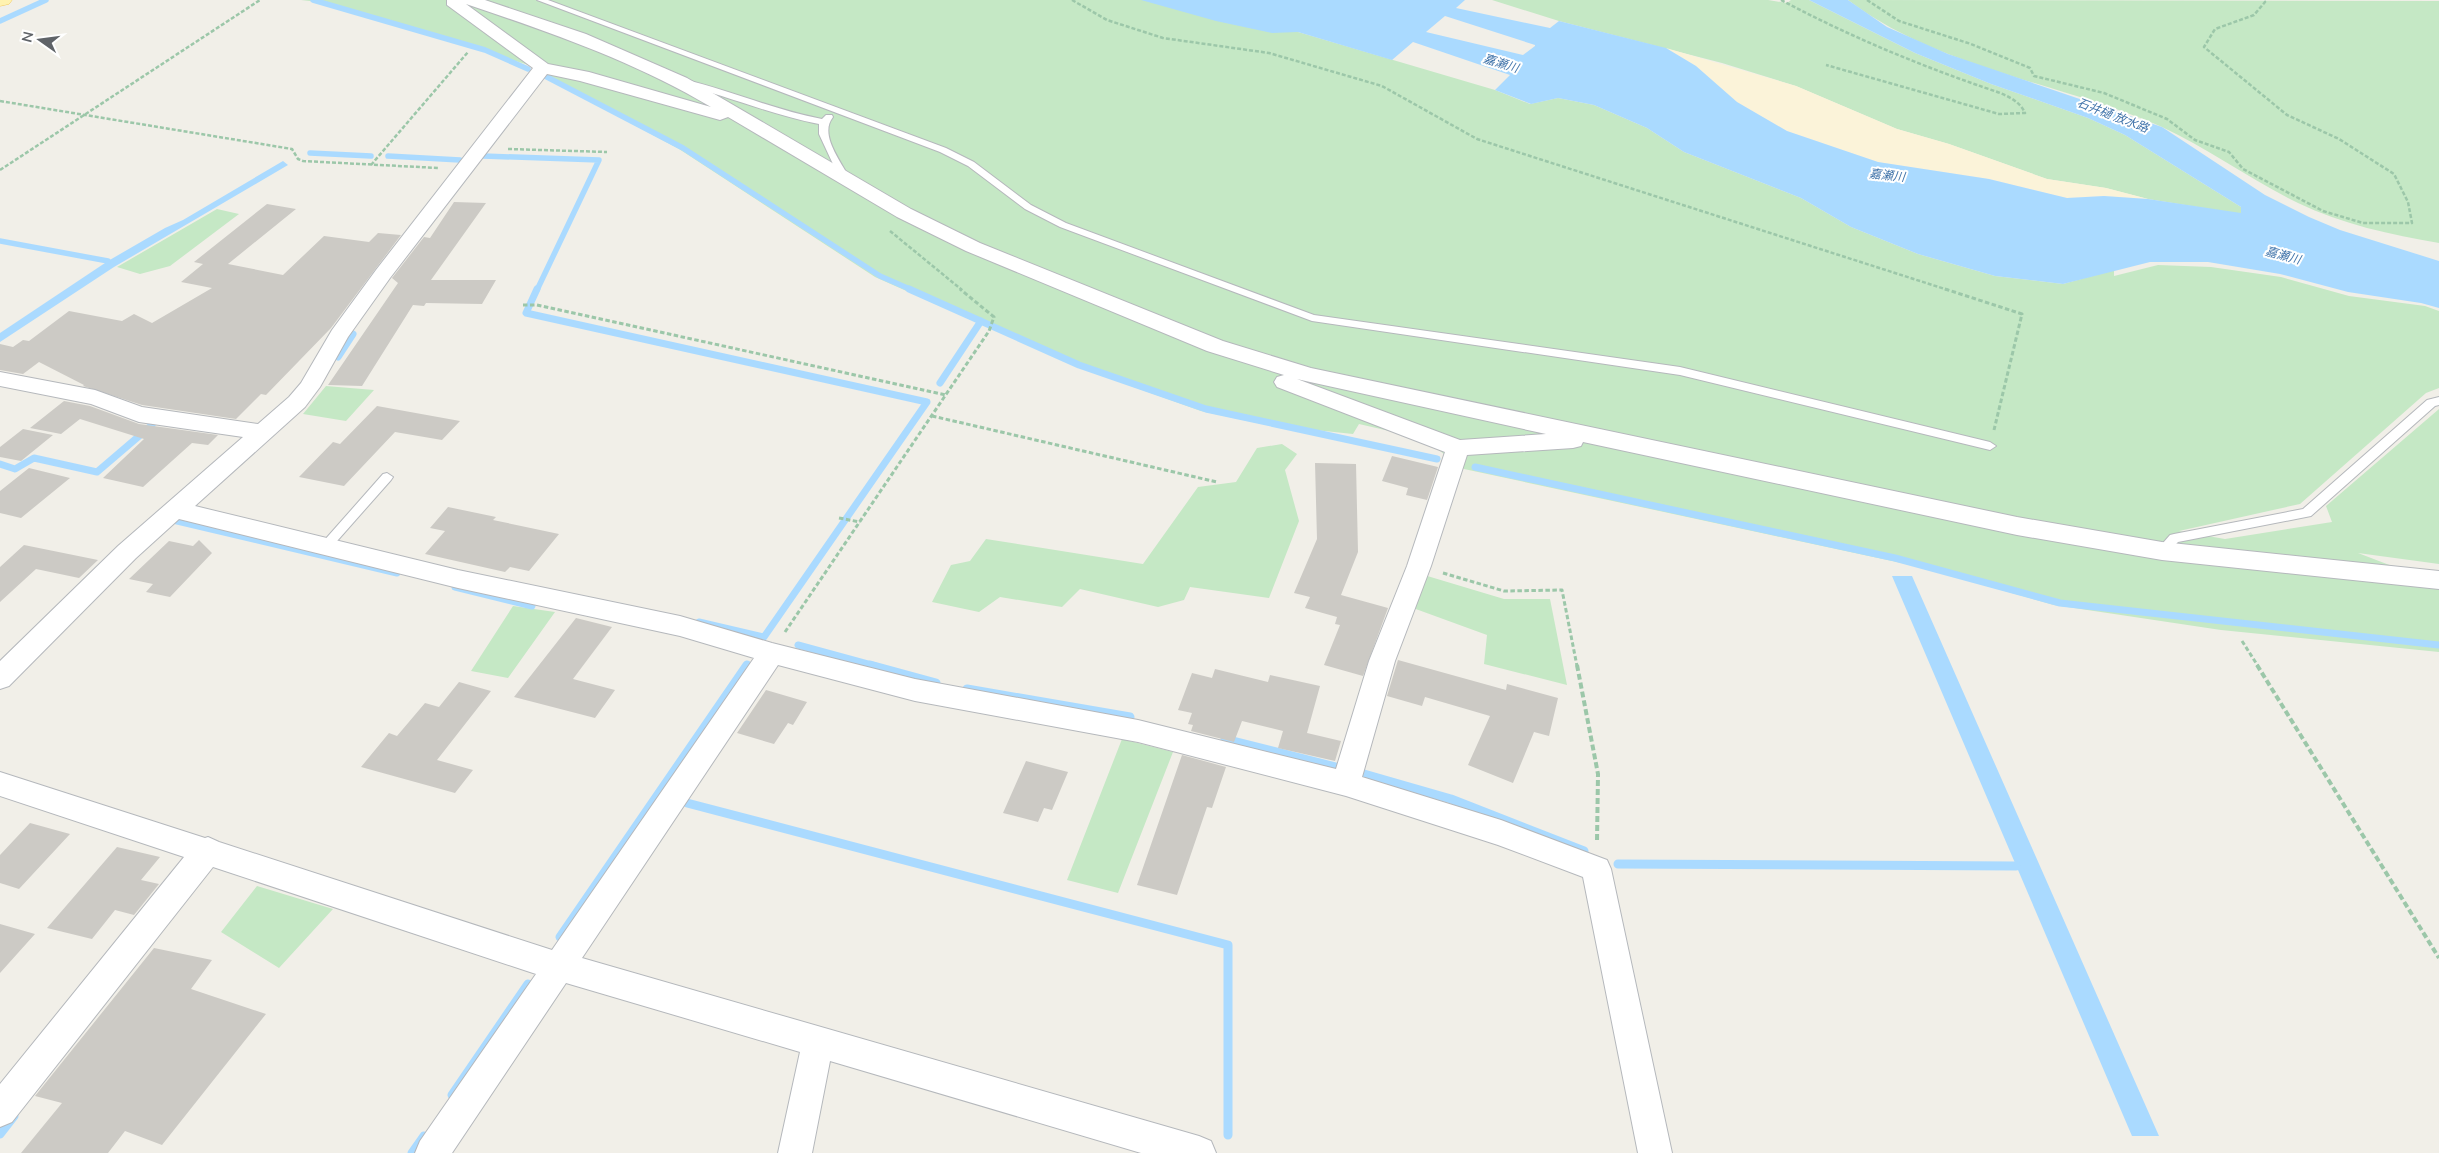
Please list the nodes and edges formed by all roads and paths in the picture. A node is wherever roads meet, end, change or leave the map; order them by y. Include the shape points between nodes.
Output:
1 (260, 0) edge
2 (452, 0) edge
3 (469, 0) edge
4 (541, 0) edge
5 (1072, 0) edge
6 (1782, 0) edge
7 (1867, 0) edge
8 (2263, 0) edge
9 (468, 52) dead end
10 (1826, 65) dead end
11 (543, 68) junction
12 (681, 82) junction
13 (0, 101) edge
14 (837, 111) junction
15 (84, 115) junction
16 (748, 120) junction
17 (824, 122) junction
18 (478, 148) junction
19 (607, 152) dead end
20 (371, 165) junction
21 (461, 169) junction
22 (0, 170) edge
23 (844, 177) junction
24 (888, 229) dead end
25 (523, 305) dead end
26 (1260, 362) junction
27 (0, 379) edge
28 (946, 395) junction
29 (2439, 401) edge
30 (932, 416) junction
31 (263, 432) junction
32 (1600, 438) junction
33 (1990, 446) joint
34 (1458, 448) junction
35 (387, 476) dead end
36 (1217, 482) dead end
37 (176, 510) junction
38 (839, 518) dead end
39 (860, 522) junction
40 (326, 546) junction
41 (2162, 551) junction
42 (1419, 566) junction
43 (2439, 580) edge
44 (2242, 641) dead end
45 (772, 653) junction
46 (0, 678) edge
47 (0, 784) edge
48 (1346, 784) junction
49 (208, 850) junction
50 (1596, 869) junction
51 (2439, 958) edge
52 (557, 966) junction
53 (818, 1042) junction
54 (0, 1110) edge
55 (432, 1153) edge
56 (795, 1153) edge
57 (1199, 1153) edge
58 (1655, 1153) edge

1 - 15 path
2 - 11 street
3 - 12 street via 580,37
4 - 14 lane
5 - 33 path via 1107,20 1163,38 1269,53 1382,86 1477,139 2022,314
6 - 10 path via 1836,29 1906,60 2002,94 2022,106 2024,113 1999,114
7 - 8 path via 1899,21 1971,44 2030,68 2034,76 2104,93 2167,119 2195,140 2229,152 2243,169 2323,211 2363,223 2412,223 2408,202 2394,174 2339,140 2287,115 2204,47 2215,30 2254,15
9 - 20 path
11 - 16 street
11 - 18 street
12 - 16 street
12 - 17 lane via 709,87 797,118
13 - 15 path
14 - 17 lane
14 - 33 lane via 943,150 971,164 1028,208 1063,225 1312,318 1680,372
15 - 20 path via 292,149 303,161
15 - 22 path
16 - 23 street
17 - 23 lane via 823,134
18 - 19 path
18 - 21 street
20 - 21 path
21 - 31 street via 340,335 310,386
23 - 26 street via 904,213 973,247
24 - 28 path via 994,317 989,331
25 - 28 path via 536,305
26 - 32 street
26 - 34 street via 1274,378
27 - 31 street via 95,397 139,414
28 - 30 path
29 - 41 lane via 2431,403 2307,514 2174,538
30 - 36 path
30 - 39 path
31 - 37 street
32 - 34 street
32 - 41 street via 2017,526
34 - 42 street
35 - 40 lane
37 - 40 street
37 - 46 street via 127,552
38 - 39 path
39 - 45 path
40 - 45 street via 467,581 680,626
41 - 43 street
42 - 48 street via 1382,661
42 - 50 path via 1504,591 1562,590 1598,774
44 - 51 path
45 - 48 street via 915,690 1138,731
45 - 52 street
47 - 49 street
48 - 50 street via 1501,833
49 - 52 street
49 - 54 street
50 - 58 street
52 - 53 street
52 - 55 street
53 - 56 street
53 - 57 street

